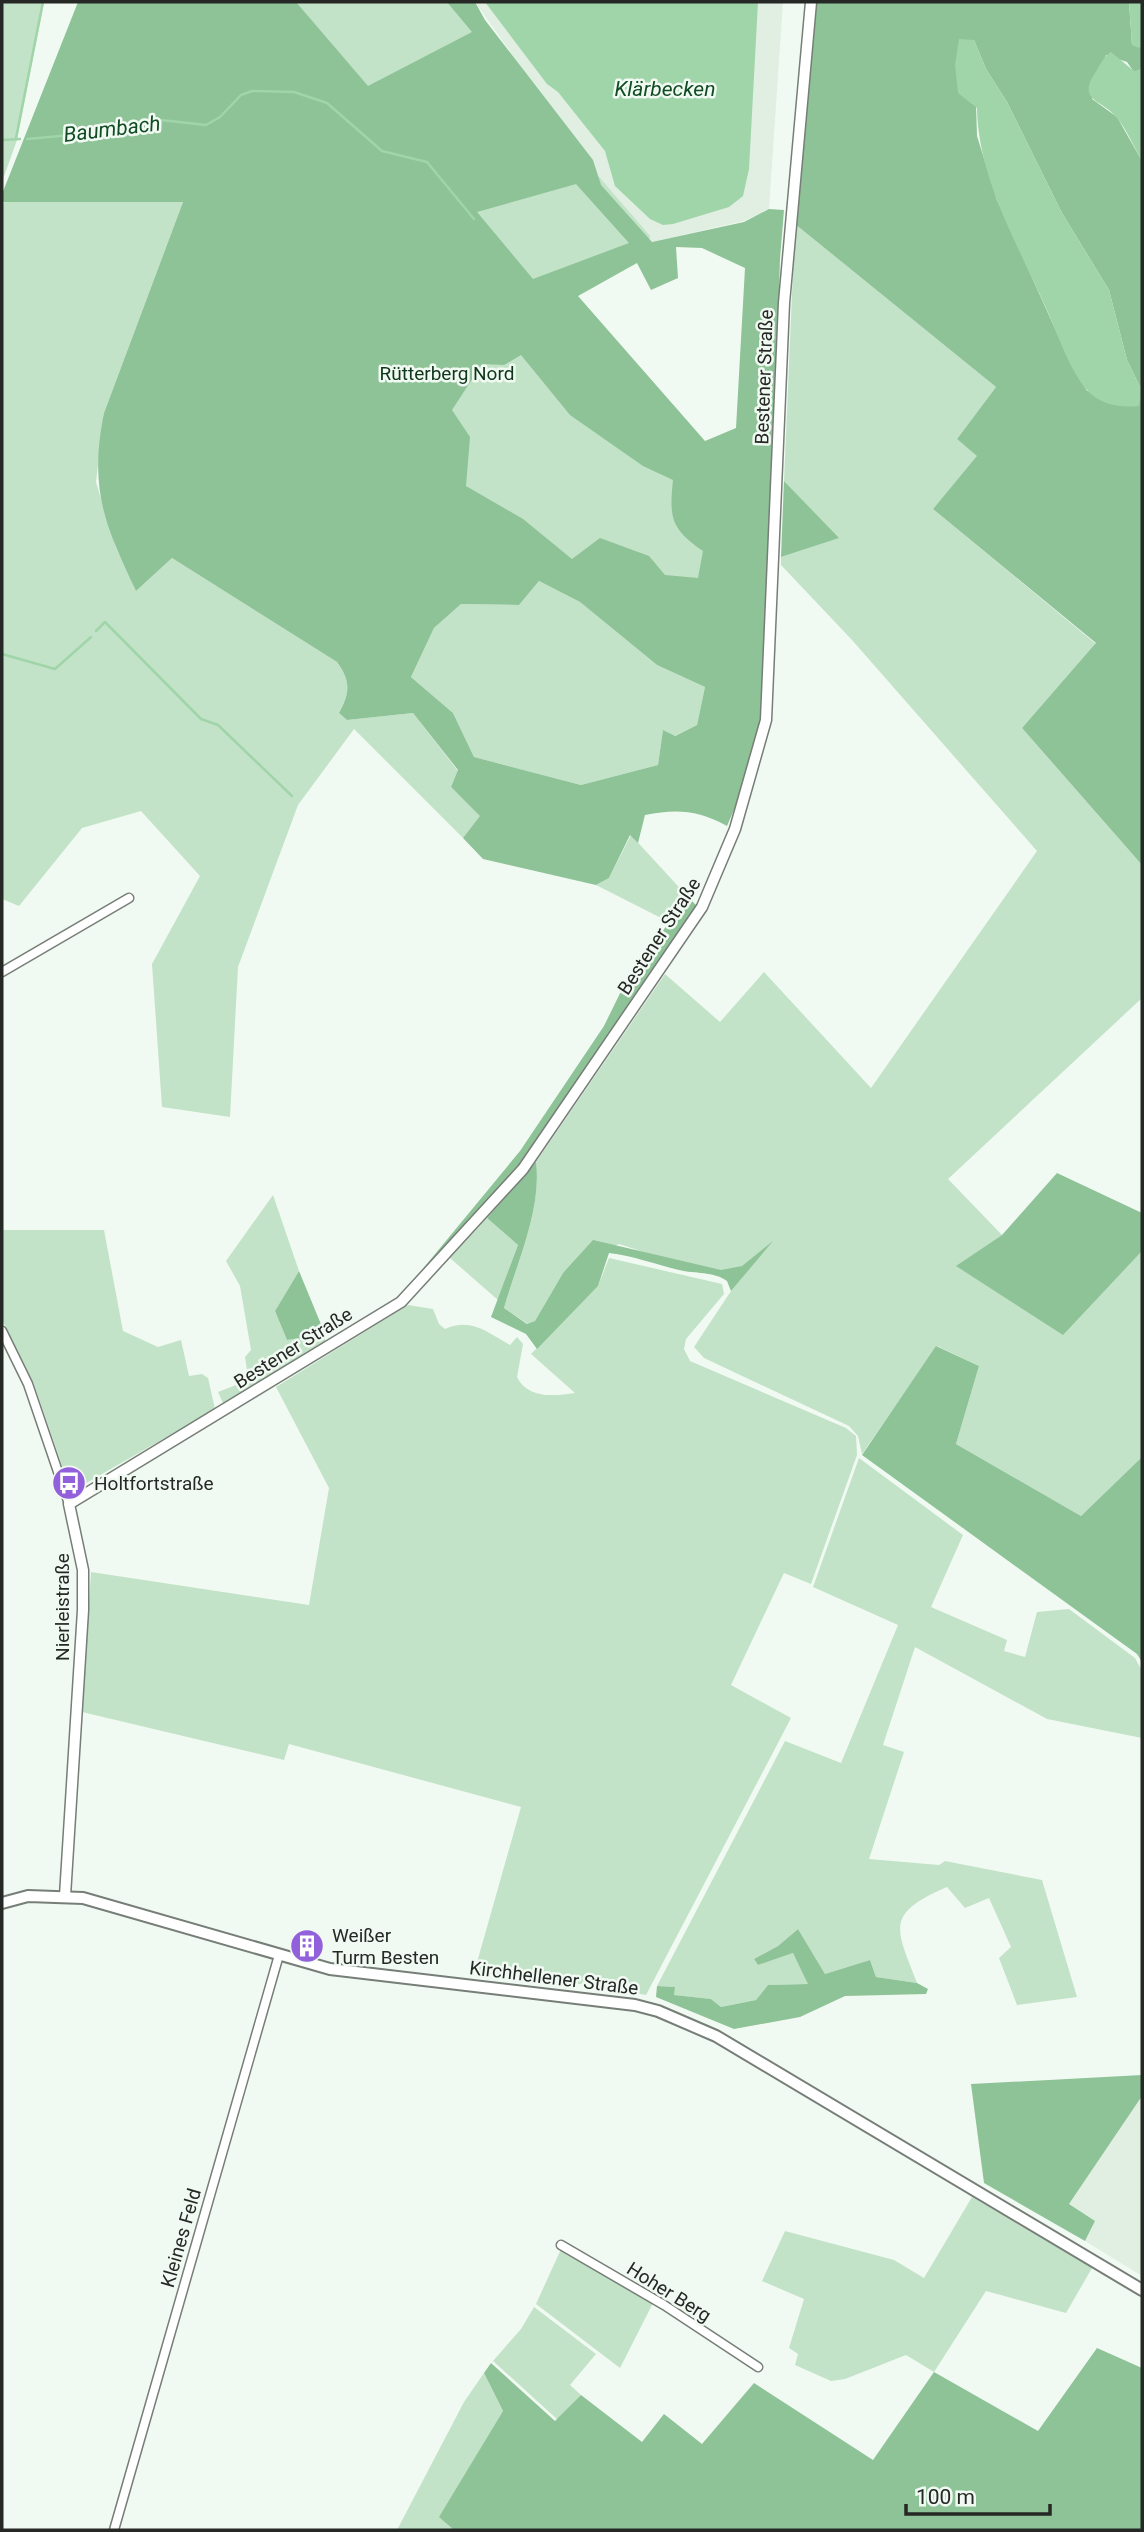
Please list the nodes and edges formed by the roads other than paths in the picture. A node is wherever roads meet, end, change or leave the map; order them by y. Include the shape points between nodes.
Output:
1 (811, 2) edge
2 (129, 898) dead end
3 (2, 972) edge
4 (2, 1331) edge
5 (69, 1504) junction
6 (65, 1896) junction
7 (2, 1903) edge
8 (279, 1955) junction
9 (561, 2245) dead end
10 (1142, 2290) edge
11 (758, 2367) dead end
12 (114, 2530) edge

1 - 5 street, Bestener Straße via 784,303 766,720 714,883 672,953 536,1152 401,1301
2 - 3 street
4 - 5 street, Nierleistraße via 28,1384
5 - 6 street, Nierleistraße via 83,1570 83,1610
6 - 7 main road via 28,1896
6 - 8 main road, Kirchhellener Straße
8 - 10 main road, Kirchhellener Straße via 330,1969 621,2003 686,2022 762,2062
8 - 12 street, Kleines Feld
9 - 11 street, Hoher Berg

